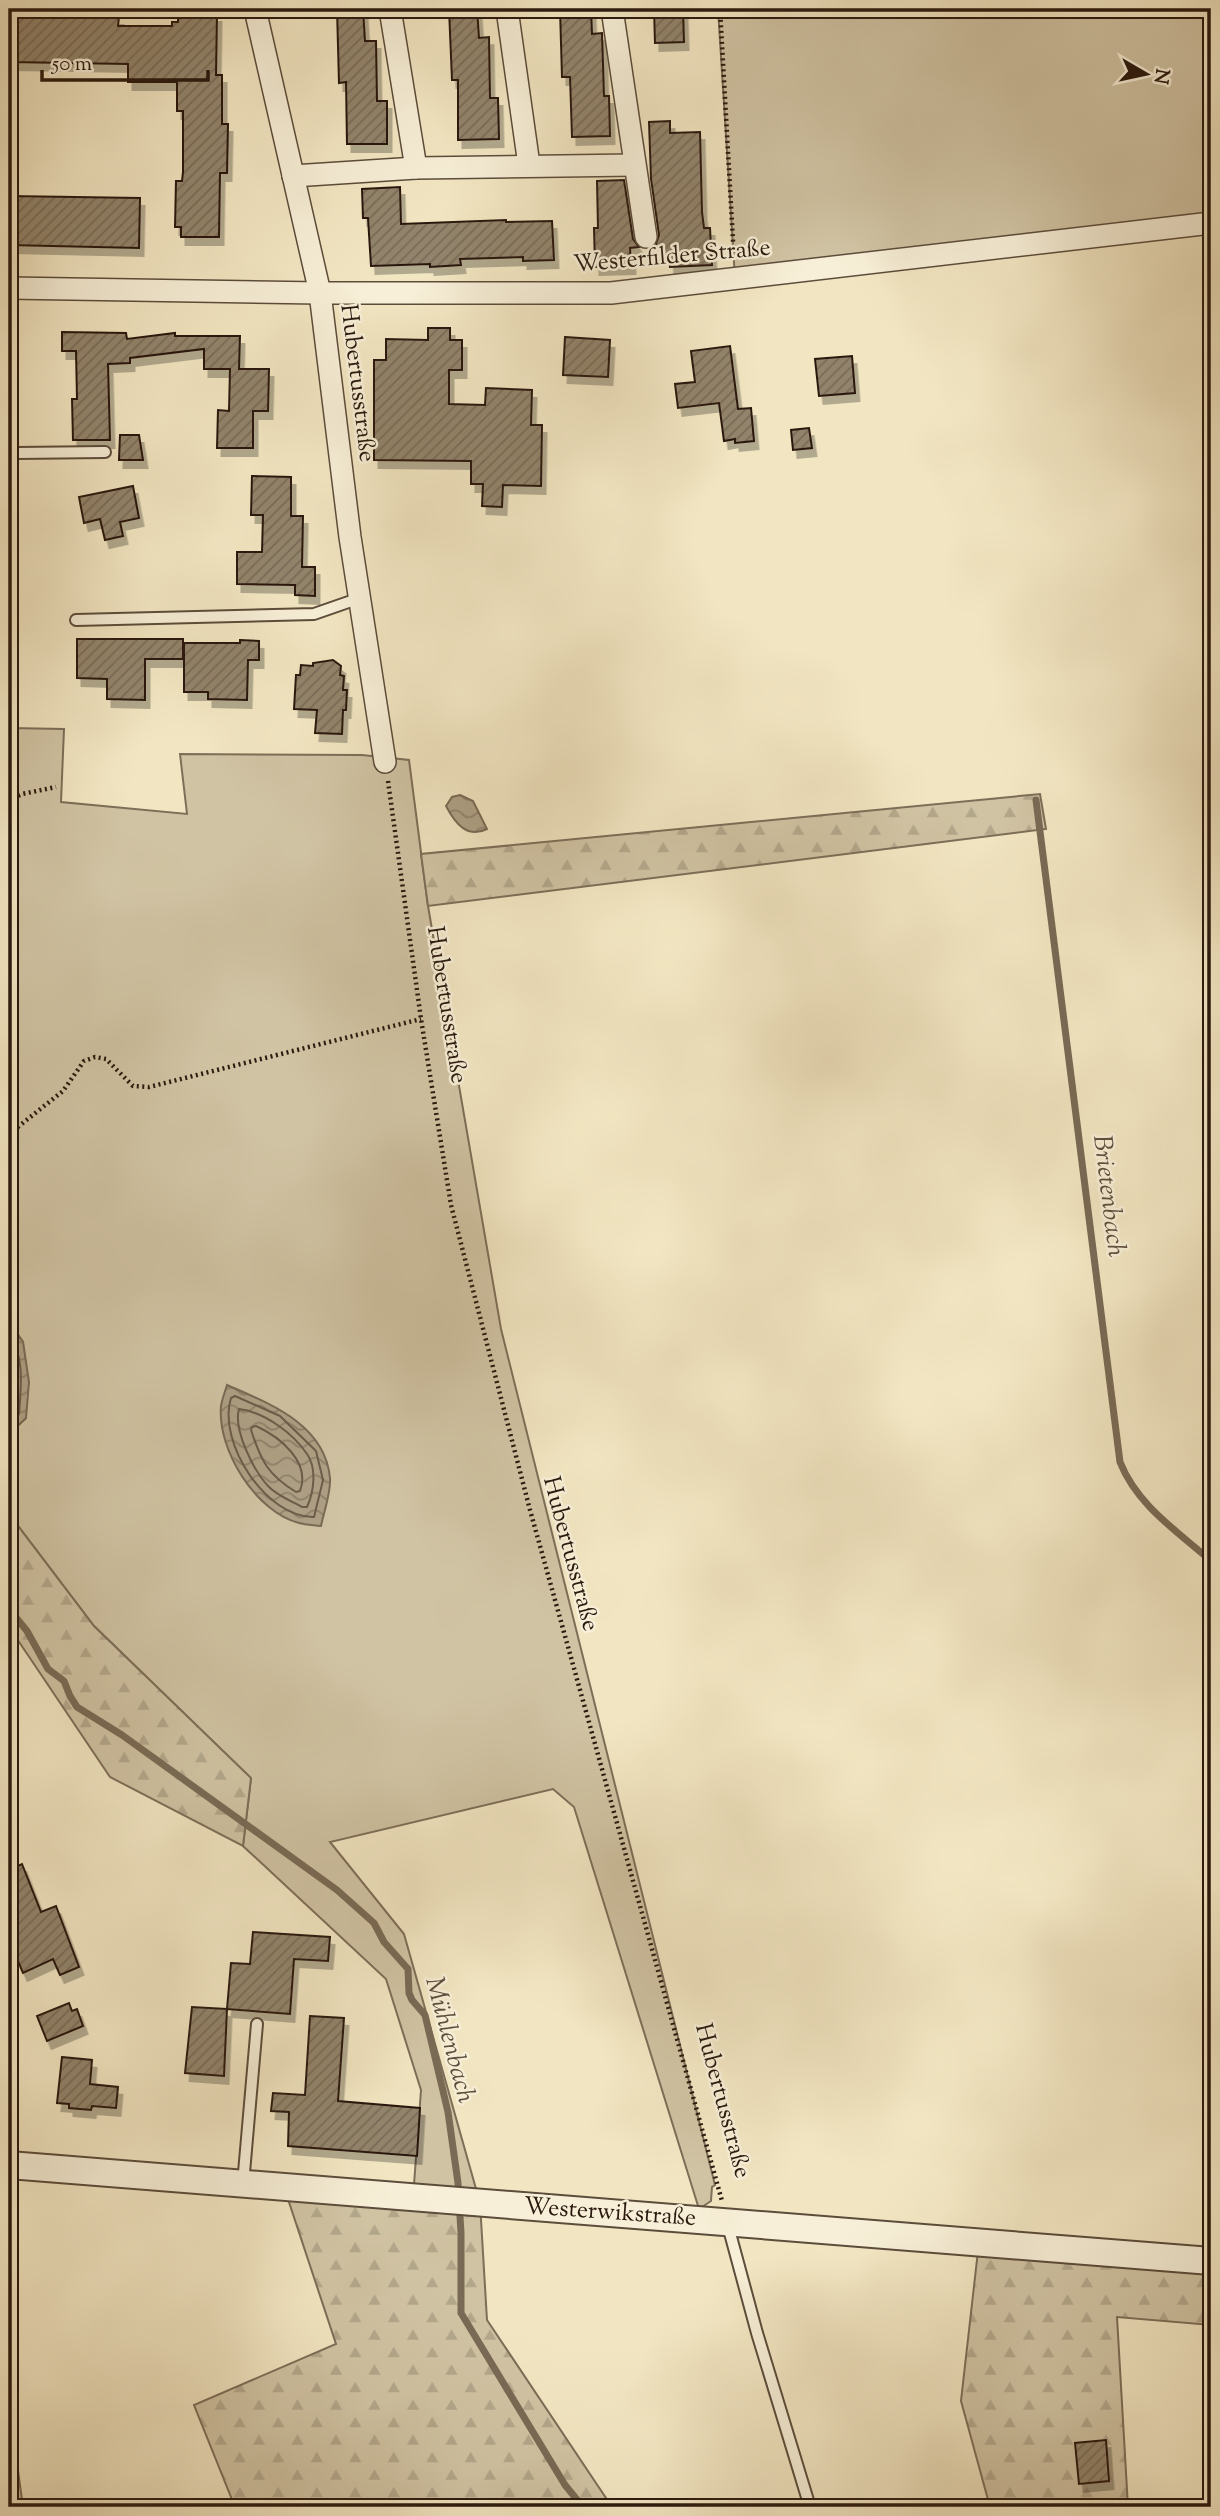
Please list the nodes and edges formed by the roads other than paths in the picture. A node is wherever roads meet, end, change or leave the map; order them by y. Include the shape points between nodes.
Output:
1 (255, 9) edge
2 (390, 9) edge
3 (507, 9) edge
4 (612, 9) edge
5 (634, 164) junction
6 (528, 165) junction
7 (416, 168) junction
8 (293, 176) junction
9 (1211, 223) edge
10 (646, 237) dead end
11 (9, 288) edge
12 (320, 293) junction
13 (9, 441) edge
14 (105, 452) dead end
15 (359, 598) junction
16 (76, 620) dead end
17 (385, 762) road end
18 (257, 2024) dead end
19 (9, 2165) edge
20 (243, 2184) junction
21 (727, 2222) junction
22 (1211, 2261) edge
23 (810, 2507) edge

1 - 8 street, Hubertusstraße
2 - 7 street
3 - 6 street
4 - 5 street
5 - 6 street
5 - 10 street
6 - 7 street
7 - 8 street
8 - 12 street, Hubertusstraße
9 - 12 street, Westerfilder Straße via 611,293
11 - 12 street, Westerfilder Straße
12 - 15 street, Hubertusstraße
13 - 14 lane via 17,453
15 - 16 lane via 314,614
15 - 17 street, Hubertusstraße
18 - 20 lane
19 - 20 street, Westerwikstraße
20 - 21 street, Westerwikstraße
21 - 22 street, Westerwikstraße
21 - 23 lane

